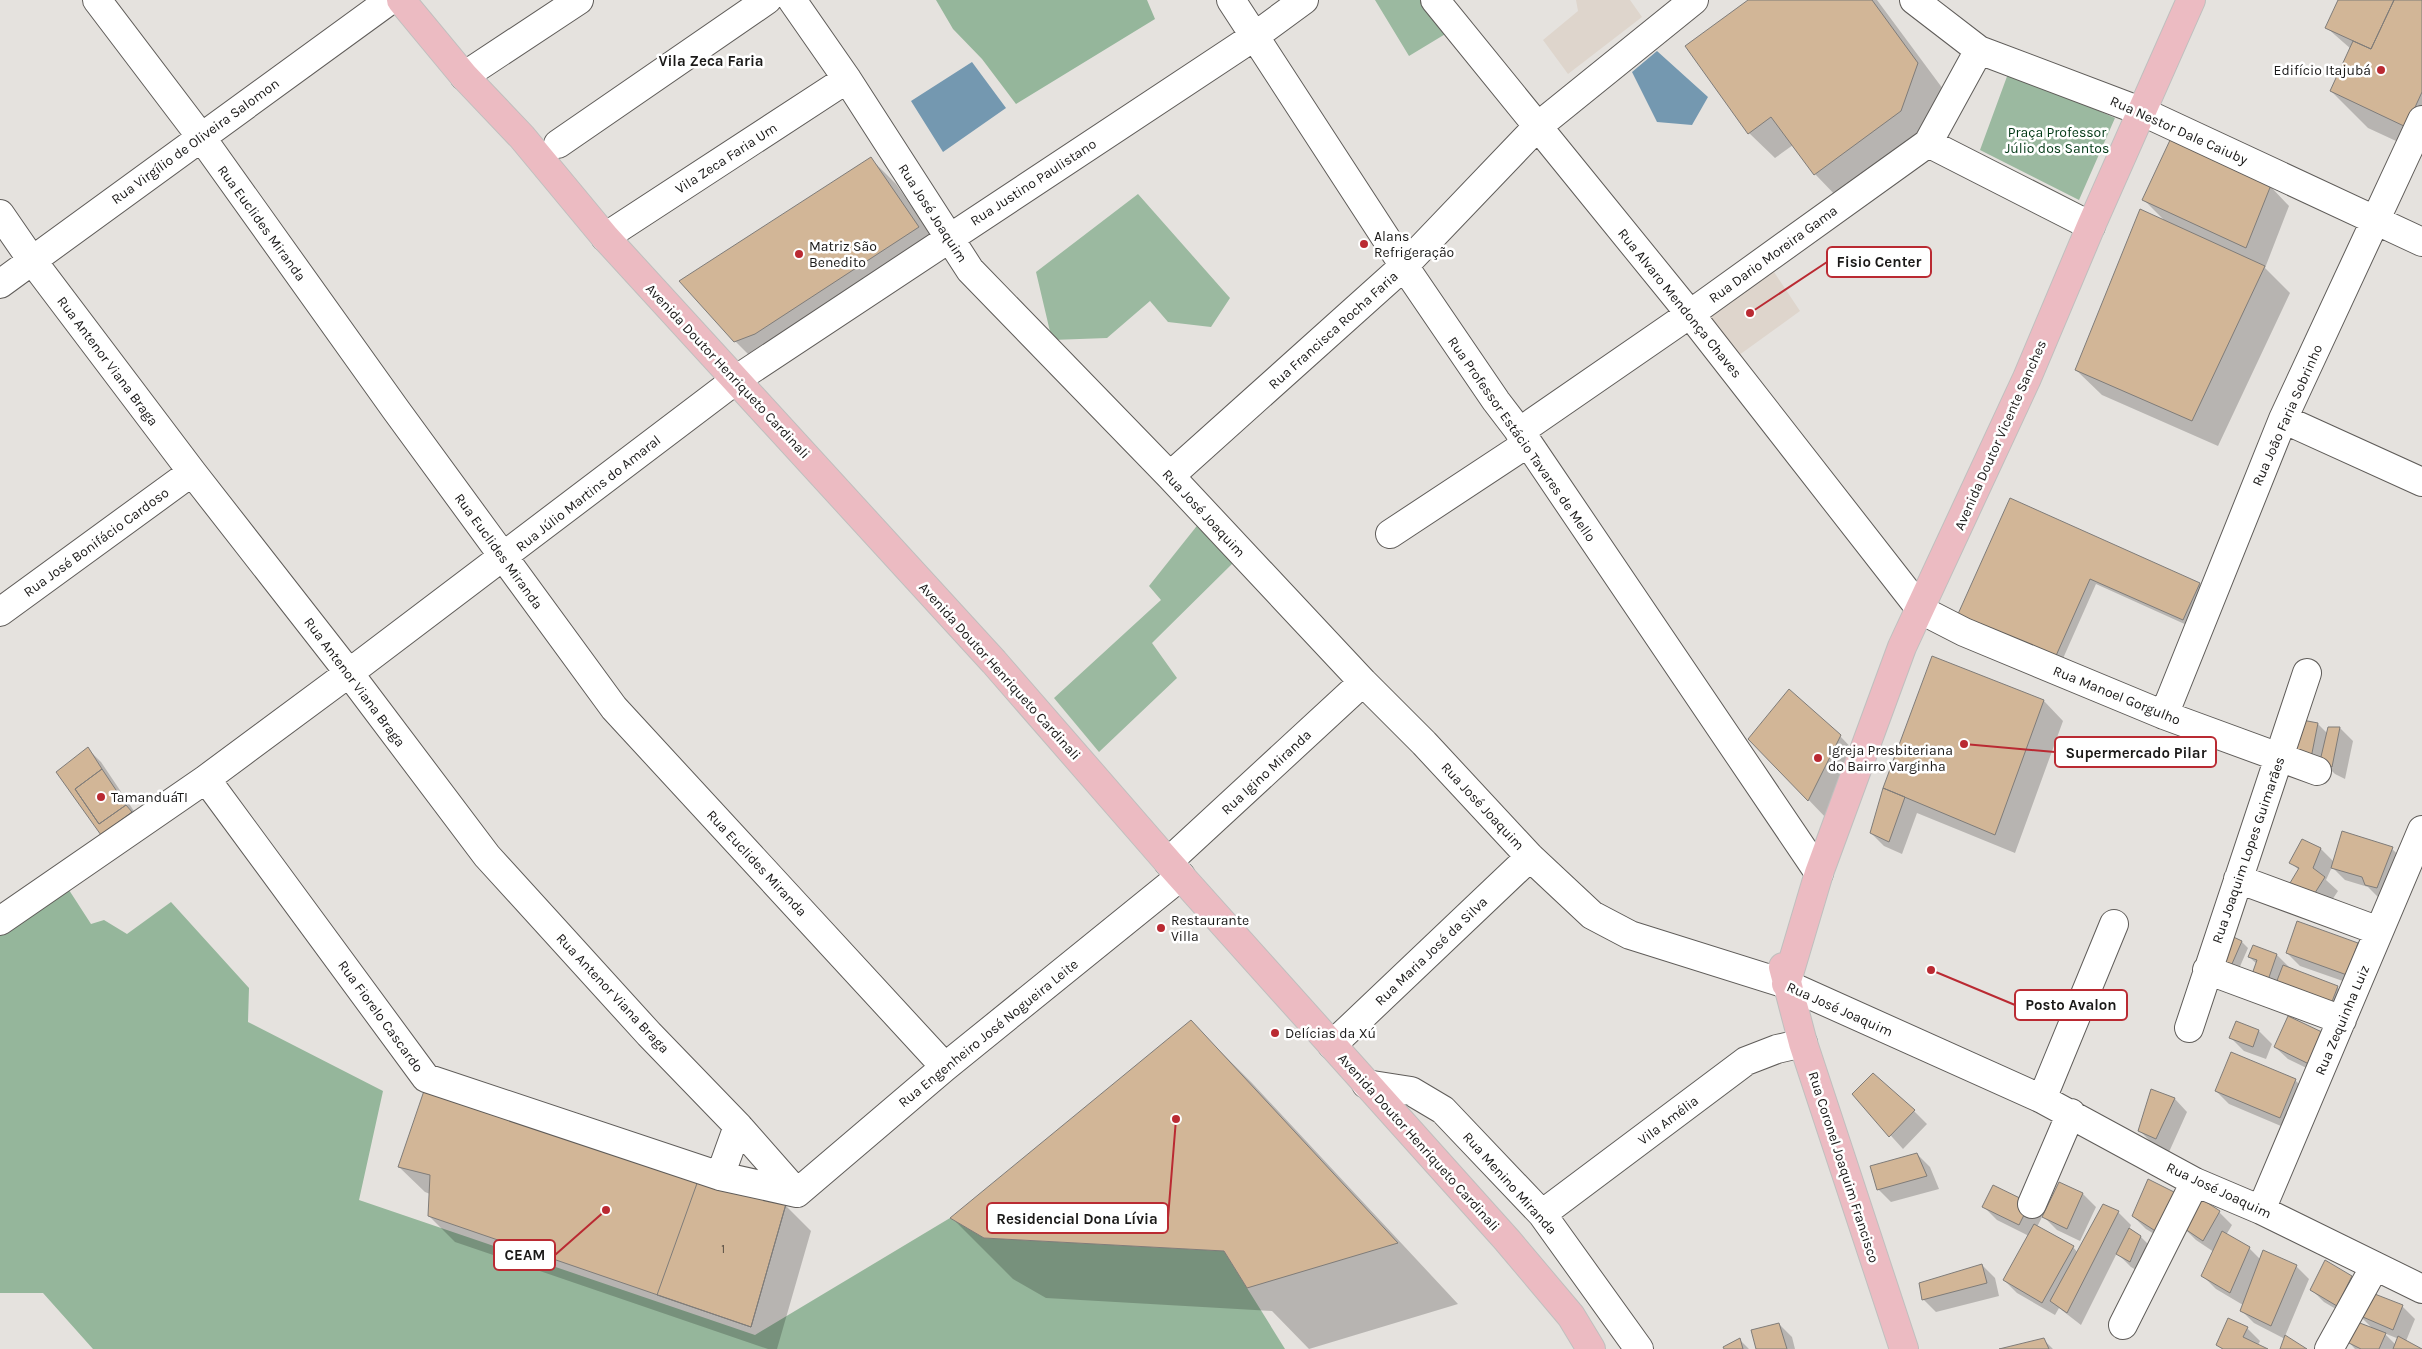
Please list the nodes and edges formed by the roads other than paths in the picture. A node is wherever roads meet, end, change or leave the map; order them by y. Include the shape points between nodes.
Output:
1 (97, 0) edge
2 (390, 0) edge
3 (401, 0) edge
4 (579, 0) edge
5 (767, 0) edge
6 (792, 0) edge
7 (1231, 0) edge
8 (1304, 0) edge
9 (1435, 0) edge
10 (1694, 0) edge
11 (1914, 0) edge
12 (2191, 0) edge
13 (1255, 36) junction
14 (1979, 50) junction
15 (464, 76) junction
16 (847, 79) junction
17 (2143, 112) junction
18 (2422, 120) edge
19 (1538, 127) junction
20 (201, 137) junction
21 (1928, 143) junction
22 (558, 144) dead end
23 (0, 214) edge
24 (2375, 221) junction
25 (2091, 226) junction
26 (606, 237) junction
27 (949, 237) junction
28 (2422, 242) edge
29 (32, 260) junction
30 (1404, 266) junction
31 (0, 284) edge
32 (1690, 314) junction
33 (736, 379) junction
34 (2283, 419) junction
35 (1523, 438) junction
36 (192, 472) junction
37 (1170, 476) junction
38 (2422, 482) edge
39 (1390, 534) dead end
40 (504, 558) junction
41 (1921, 610) junction
42 (0, 612) edge
43 (349, 673) junction
44 (2307, 673) dead end
45 (1363, 682) junction
46 (2164, 715) junction
47 (2279, 757) junction
48 (2316, 771) dead end
49 (206, 779) junction
50 (2422, 830) edge
51 (1530, 857) junction
52 (1175, 869) junction
53 (1819, 874) junction
54 (2238, 879) junction
55 (0, 921) edge
56 (2114, 924) dead end
57 (2379, 931) junction
58 (2208, 970) junction
59 (1786, 984) junction
60 (2342, 1020) junction
61 (2189, 1028) dead end
62 (1803, 1043) junction
63 (1332, 1045) junction
64 (945, 1067) junction
65 (1366, 1084) junction
66 (2042, 1099) junction
67 (2071, 1113) junction
68 (738, 1126) junction
69 (720, 1176) junction
70 (2195, 1182) junction
71 (797, 1193) junction
72 (2032, 1204) dead end
73 (2261, 1210) junction
74 (1542, 1214) junction
75 (2375, 1266) junction
76 (2422, 1289) edge
77 (2123, 1325) dead end
78 (1591, 1349) edge
79 (1639, 1349) edge
80 (1904, 1349) edge
81 (2329, 1349) edge

1 - 20 street, Rua Euclides Miranda
2 - 20 street, Rua Virgílio de Oliveira Salomon
3 - 15 main road, Avenida Doutor Henriqueto Cardinali
4 - 15 street
5 - 22 street
6 - 16 street, Rua José Joaquim
7 - 13 street, Rua Professor Estácio Tavares de Mello
8 - 13 street, Rua Justino Paulistano
9 - 19 street, Rua Alvaro Mendonça Chaves
10 - 19 street, Rua Francisca Rocha Faria
11 - 14 street, Rua Nestor Dale Caiuby
12 - 17 main road, Avenida Doutor Vicente Sanches
13 - 27 street, Rua Justino Paulistano
13 - 30 street, Rua Professor Estácio Tavares de Mello
14 - 17 street, Rua Nestor Dale Caiuby
14 - 21 street
15 - 26 main road, Avenida Doutor Henriqueto Cardinali via 522,137
16 - 26 street, Vila Zeca Faria Um
16 - 27 street, Rua José Joaquim
17 - 24 street, Rua Nestor Dale Caiuby
17 - 25 main road, Avenida Doutor Vicente Sanches
18 - 24 street, Rua João Faria Sobrinho
19 - 30 street, Rua Francisca Rocha Faria
19 - 32 street, Rua Alvaro Mendonça Chaves
20 - 29 street, Rua Virgílio de Oliveira Salomon
20 - 40 street, Rua Euclides Miranda
21 - 25 street
21 - 32 street, Rua Dario Moreira Gama
23 - 29 street, Rua Antenor Viana Braga
24 - 28 street, Rua Nestor Dale Caiuby
24 - 34 street, Rua João Faria Sobrinho
25 - 41 main road, Avenida Doutor Vicente Sanches via 2027,378
26 - 33 main road, Avenida Doutor Henriqueto Cardinali
27 - 33 street, Rua Justino Paulistano
27 - 37 street, Rua José Joaquim via 970,270
29 - 31 street, Rua Virgílio de Oliveira Salomon
29 - 36 street, Rua Antenor Viana Braga
30 - 35 street, Rua Professor Estácio Tavares de Mello
30 - 37 street, Rua Francisca Rocha Faria
32 - 35 street, Rua Dario Moreira Gama
32 - 41 street, Rua Alvaro Mendonça Chaves
33 - 40 street, Rua Júlio Martins do Amaral
33 - 52 main road, Avenida Doutor Henriqueto Cardinali via 994,662
34 - 38 street
34 - 46 street, Rua João Faria Sobrinho
35 - 39 street, Rua Dario Moreira Gama
35 - 53 street, Rua Professor Estácio Tavares de Mello
36 - 42 street, Rua José Bonifácio Cardoso
36 - 43 street, Rua Antenor Viana Braga
37 - 45 street, Rua José Joaquim
40 - 43 street, Rua Júlio Martins do Amaral
40 - 64 street, Rua Euclides Miranda via 614,708
41 - 46 street, Rua Manoel Gorgulho via 1964,632
41 - 53 main road, Avenida Doutor Vicente Sanches via 1902,647
43 - 49 street, Rua Júlio Martins do Amaral
43 - 68 street, Rua Antenor Viana Braga via 487,856 649,1034
44 - 47 street, Rua Joaquim Lopes Guimarães
45 - 51 street, Rua José Joaquim
45 - 52 street, Rua Igino Miranda
46 - 47 street, Rua Manoel Gorgulho
47 - 48 street, Rua Manoel Gorgulho
47 - 54 street, Rua Joaquim Lopes Guimarães
49 - 55 street, Rua Júlio Martins do Amaral
49 - 69 street, Rua Fiorelo Cascardo via 426,1078
50 - 57 street, Rua Zequinha Luiz
51 - 59 street, Rua José Joaquim via 1592,915 1630,935
51 - 63 street, Rua Maria José da Silva
52 - 63 main road, Avenida Doutor Henriqueto Cardinali
52 - 64 street, Rua Engenheiro José Nogueira Leite
53 - 59 main road, Avenida Doutor Vicente Sanches via 1803,887 1782,959
54 - 57 street
54 - 58 street, Rua Joaquim Lopes Guimarães
56 - 66 street
57 - 60 street, Rua Zequinha Luiz
58 - 60 street
58 - 61 street, Rua Joaquim Lopes Guimarães
59 - 62 main road, Rua Coronel Joaquim Francisco
59 - 66 street, Rua José Joaquim
60 - 73 street, Rua Zequinha Luiz
62 - 74 street, Vila Amélia via 1746,1061
62 - 80 main road, Rua Coronel Joaquim Francisco
63 - 65 main road, Avenida Doutor Henriqueto Cardinali
64 - 71 street, Rua Engenheiro José Nogueira Leite
65 - 74 street, Rua Menino Miranda via 1411,1091 1443,1110
65 - 78 main road, Avenida Doutor Henriqueto Cardinali via 1507,1240 1571,1316
66 - 67 street, Rua José Joaquim
67 - 70 street, Rua José Joaquim
67 - 72 street
68 - 69 street
68 - 71 street, Rua Antenor Viana Braga
69 - 71 street, Rua Fiorelo Cascardo
70 - 73 street, Rua José Joaquim
70 - 77 street
73 - 75 street, Rua José Joaquim
74 - 79 street, Rua Menino Miranda
75 - 76 street, Rua José Joaquim
75 - 81 street

